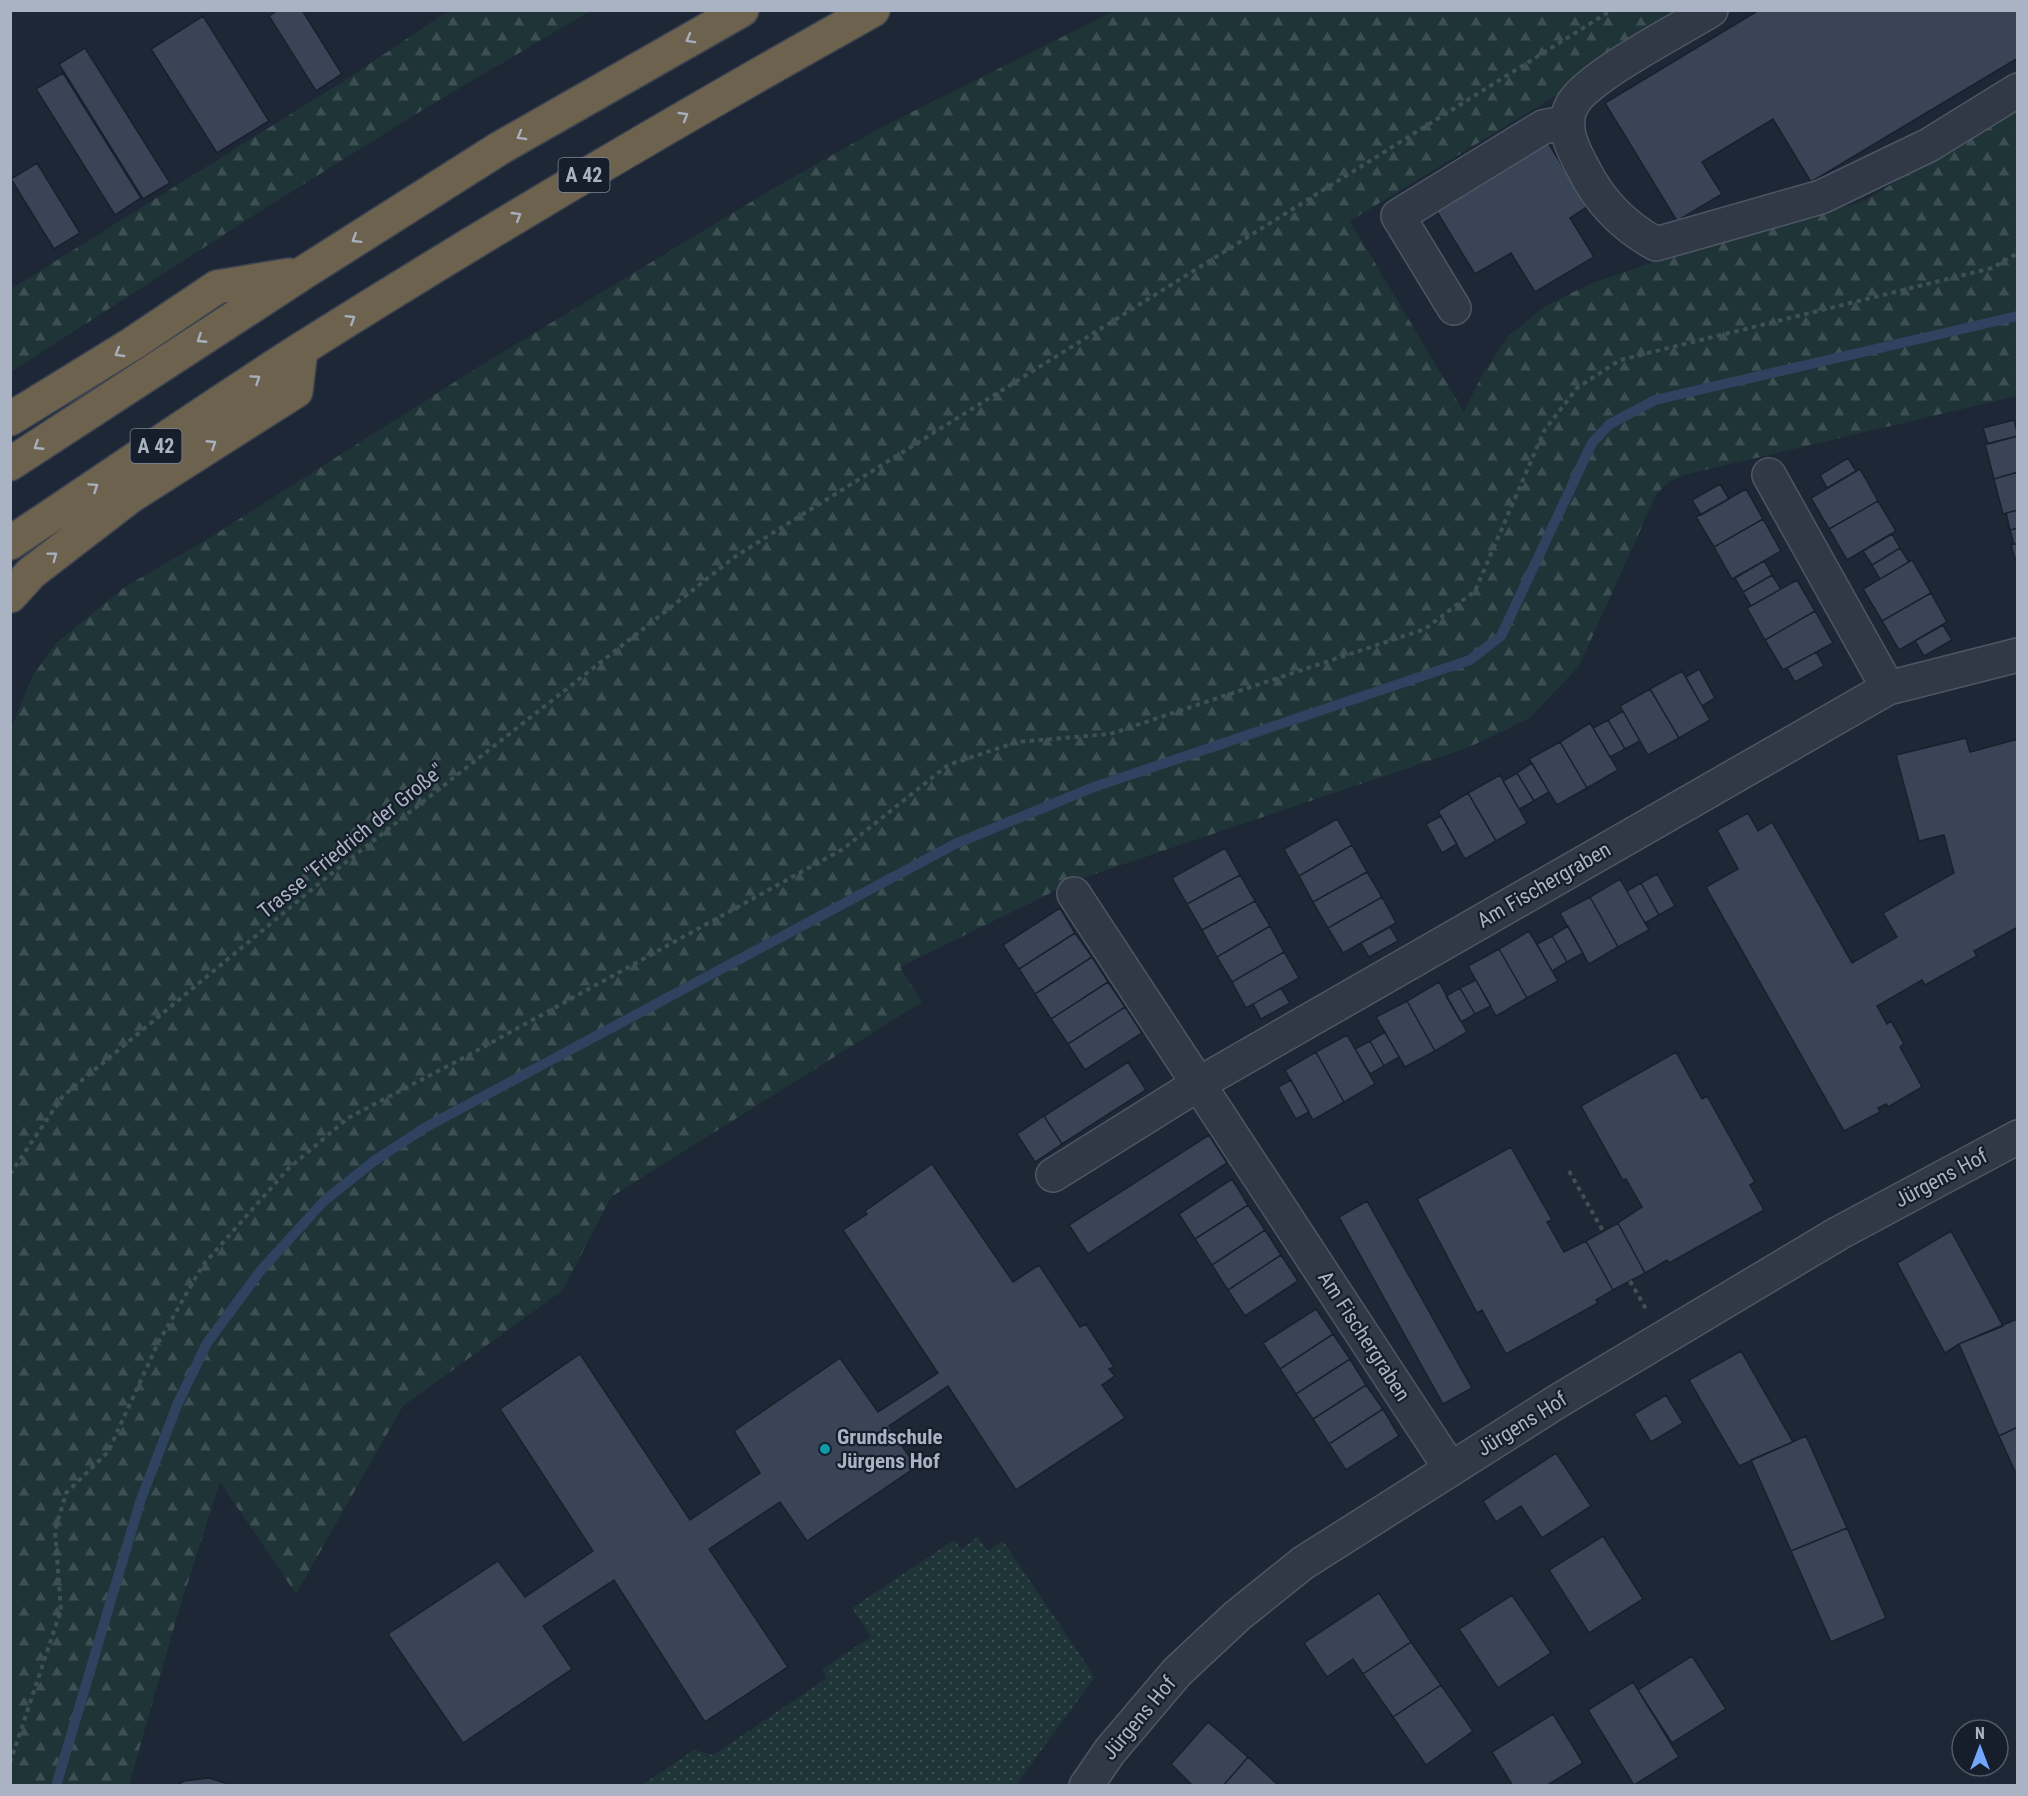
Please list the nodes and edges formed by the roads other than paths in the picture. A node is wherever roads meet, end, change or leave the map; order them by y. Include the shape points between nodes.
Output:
1 (742, 10) edge
2 (873, 10) edge
3 (1711, 10) edge
4 (2018, 90) edge
5 (1568, 122) junction
6 (303, 273) junction
7 (1454, 308) dead end
8 (301, 349) junction
9 (10, 418) edge
10 (10, 464) edge
11 (1770, 475) dead end
12 (10, 543) edge
13 (10, 596) edge
14 (2018, 655) edge
15 (1888, 688) junction
16 (1074, 894) dead end
17 (1200, 1083) junction
18 (2018, 1137) edge
19 (1053, 1175) dead end
20 (1450, 1468) junction
21 (1086, 1785) edge

1 -> 6 highway via 500,148
8 -> 2 highway, A 42 via 518,215
3 - 5 street via 1593,81 1571,106
4 - 5 street via 1929,145 1821,198 1656,244 1630,230 1593,188 1570,143
5 - 7 street via 1543,127 1398,216
6 -> 9 highway via 217,287 132,345
6 -> 10 highway
12 -> 8 highway, A 42
13 -> 8 highway via 31,573 132,496 296,391
11 - 15 street
14 - 15 street, Am Fischergraben
15 - 17 street, Am Fischergraben
16 - 17 street, Am Fischergraben
17 - 19 street
17 - 20 street, Am Fischergraben
18 - 20 street, Jürgens Hof via 1839,1233
20 - 21 street, Jürgens Hof via 1303,1563 1237,1617 1177,1672

